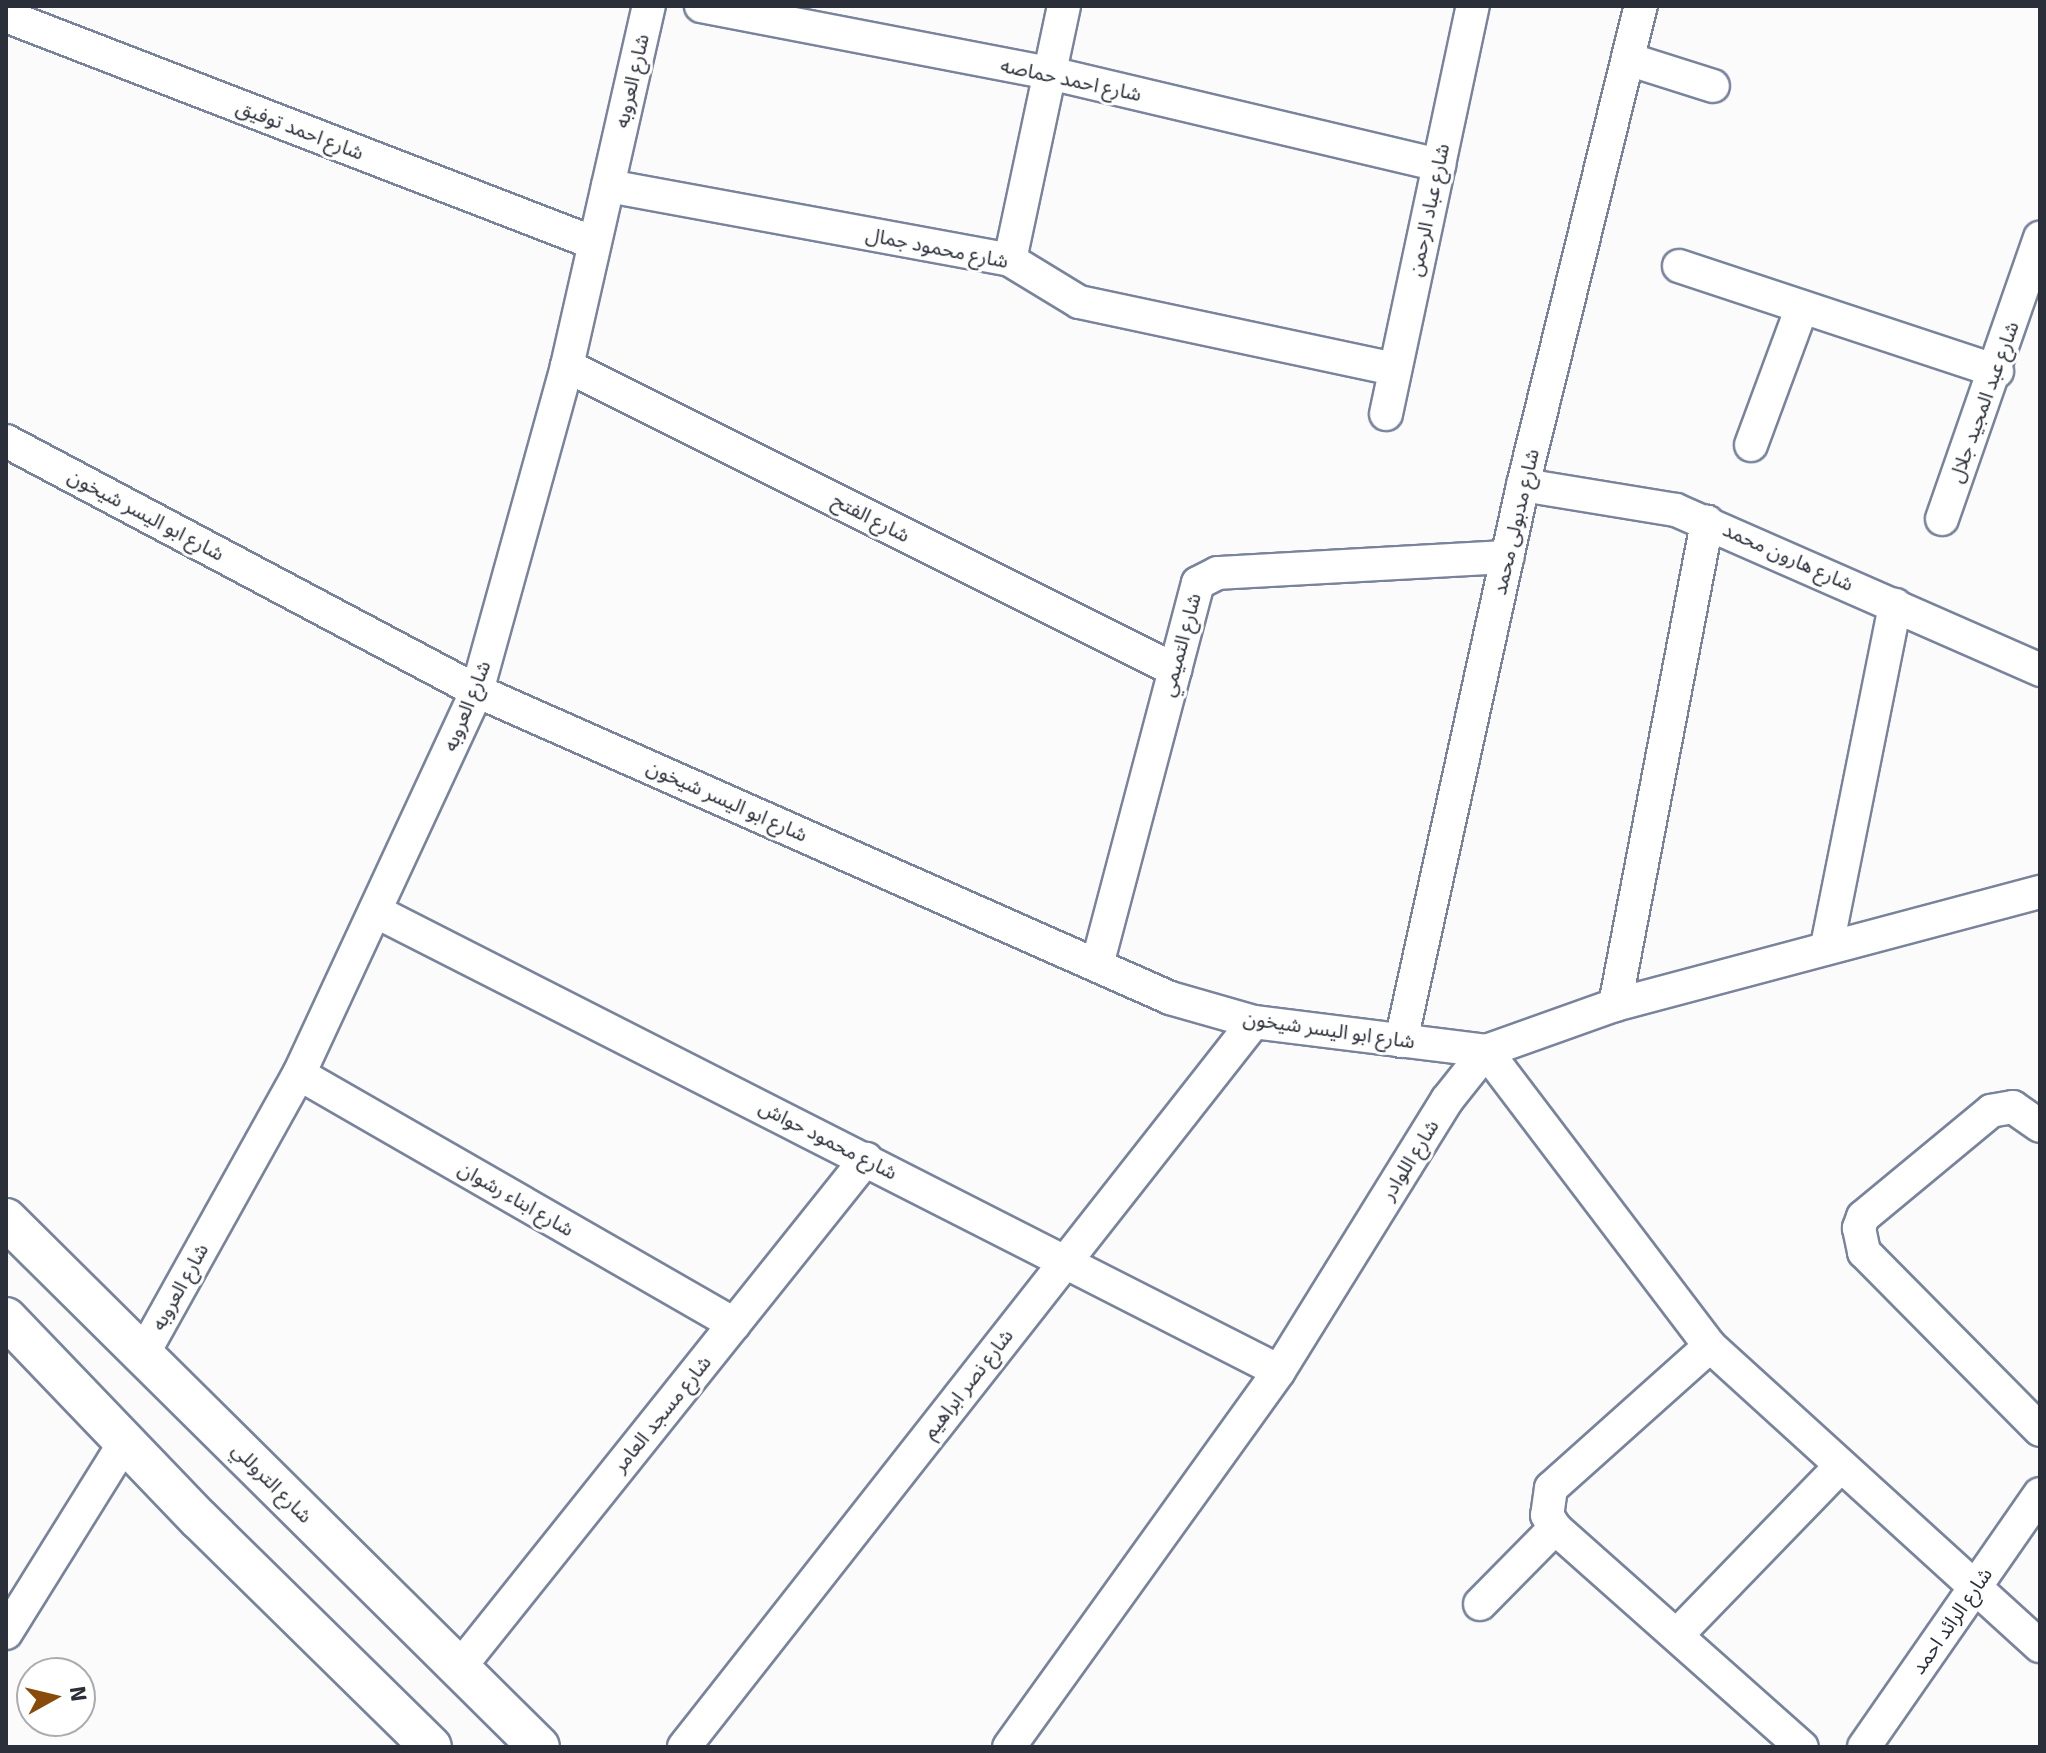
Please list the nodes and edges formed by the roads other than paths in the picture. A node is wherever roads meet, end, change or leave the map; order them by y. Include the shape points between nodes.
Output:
1 (649, 6) edge
2 (701, 6) edge
3 (1064, 6) edge
4 (1473, 6) edge
5 (1641, 6) edge
6 (6, 16) edge
7 (1628, 59) junction
8 (1050, 73) junction
9 (1713, 86) dead end
10 (1439, 165) junction
11 (608, 186) junction
12 (2040, 238) edge
13 (594, 243) junction
14 (1010, 260) junction
15 (1679, 266) dead end
16 (1802, 307) junction
17 (567, 366) junction
18 (1395, 369) junction
19 (1997, 371) junction
20 (1386, 414) dead end
21 (6, 441) edge
22 (1751, 445) dead end
23 (1523, 485) junction
24 (1942, 519) dead end
25 (1707, 522) junction
26 (1508, 557) junction
27 (1895, 605) junction
28 (1175, 670) junction
29 (2040, 670) edge
30 (477, 691) junction
31 (2040, 892) edge
32 (375, 911) junction
33 (1827, 946) junction
34 (1097, 965) junction
35 (1615, 1005) junction
36 (1254, 1022) junction
37 (1401, 1041) junction
38 (1486, 1051) junction
39 (299, 1074) junction
40 (2040, 1126) edge
41 (866, 1159) junction
42 (6, 1219) edge
43 (1064, 1261) junction
44 (6, 1318) edge
45 (734, 1324) junction
46 (1710, 1346) junction
47 (143, 1354) junction
48 (1279, 1371) junction
49 (2040, 1430) edge
50 (125, 1442) junction
51 (1839, 1468) junction
52 (2040, 1494) edge
53 (1555, 1528) junction
54 (1976, 1587) junction
55 (1480, 1604) dead end
56 (6, 1633) edge
57 (1677, 1635) junction
58 (2040, 1646) edge
59 (459, 1668) junction
60 (431, 1747) edge
61 (539, 1747) edge
62 (684, 1747) edge
63 (1009, 1747) edge
64 (1802, 1747) edge
65 (1864, 1747) edge

1 - 11 street, شارع العروبه
2 - 8 street, شارع احمد حماصه
3 - 8 street
4 - 10 street, شارع عباد الرحمن
5 - 7 street, شارع مدبولى محمد
6 - 13 street, شارع احمد توفيق
7 - 9 street
7 - 23 street, شارع مدبولى محمد
8 - 10 street, شارع احمد حماصه
8 - 14 street
10 - 18 street, شارع عباد الرحمن
11 - 13 street, شارع العروبه
11 - 14 street, شارع محمود جمال
12 - 19 street, شارع عبد المجيد جلال
13 - 17 street, شارع العروبه
14 - 18 street, شارع محمود جمال via 1079,302
15 - 16 street
16 - 19 street
16 - 22 street
17 - 28 street, شارع الفتح
17 - 30 street, شارع العروبه
18 - 20 street, شارع عباد الرحمن
19 - 24 street, شارع عبد المجيد جلال
21 - 30 street, شارع ابو اليسر شيخون
23 - 25 street, شارع هارون محمد via 1676,510
23 - 26 street, شارع مدبولى محمد
25 - 27 street, شارع هارون محمد
25 - 35 street
26 - 28 street, شارع التميمي via 1207,575 1198,583
26 - 37 street, شارع مدبولى محمد
27 - 29 street, شارع هارون محمد
27 - 33 street
28 - 34 street, شارع التميمي
30 - 32 street, شارع العروبه
30 - 34 street, شارع ابو اليسر شيخون
31 - 33 street
32 - 39 street, شارع العروبه
32 - 41 street, شارع محمود حواش
33 - 35 street
34 - 36 street, شارع ابو اليسر شيخون via 1170,998
35 - 38 street
36 - 37 street, شارع ابو اليسر شيخون
36 - 43 street, شارع نصر ابراهيم
37 - 38 street, شارع ابو اليسر شيخون
38 - 46 street
38 - 48 street, شارع اللوادر via 1447,1100
39 - 45 street, شارع ابناء رشوان
39 - 47 street, شارع العروبه
40 - 49 street via 2013,1107 1991,1111 1863,1217 1859,1228 1864,1252
41 - 43 street, شارع محمود حواش
41 - 45 street, شارع مسجد العامر
42 - 47 street, شارع التروللي
43 - 48 street, شارع محمود حواش
43 - 62 street, شارع نصر ابراهيم
44 - 50 street
45 - 59 street, شارع مسجد العامر
46 - 51 street
46 - 53 street via 1551,1488 1547,1515
47 - 59 street, شارع التروللي
48 - 63 street, شارع اللوادر
50 - 56 street
50 - 60 street
51 - 54 street
51 - 57 street
52 - 54 street, شارع الرائد احمد
53 - 55 street
53 - 57 street
54 - 58 street
54 - 65 street, شارع الرائد احمد
57 - 64 street
59 - 61 street, شارع التروللي

